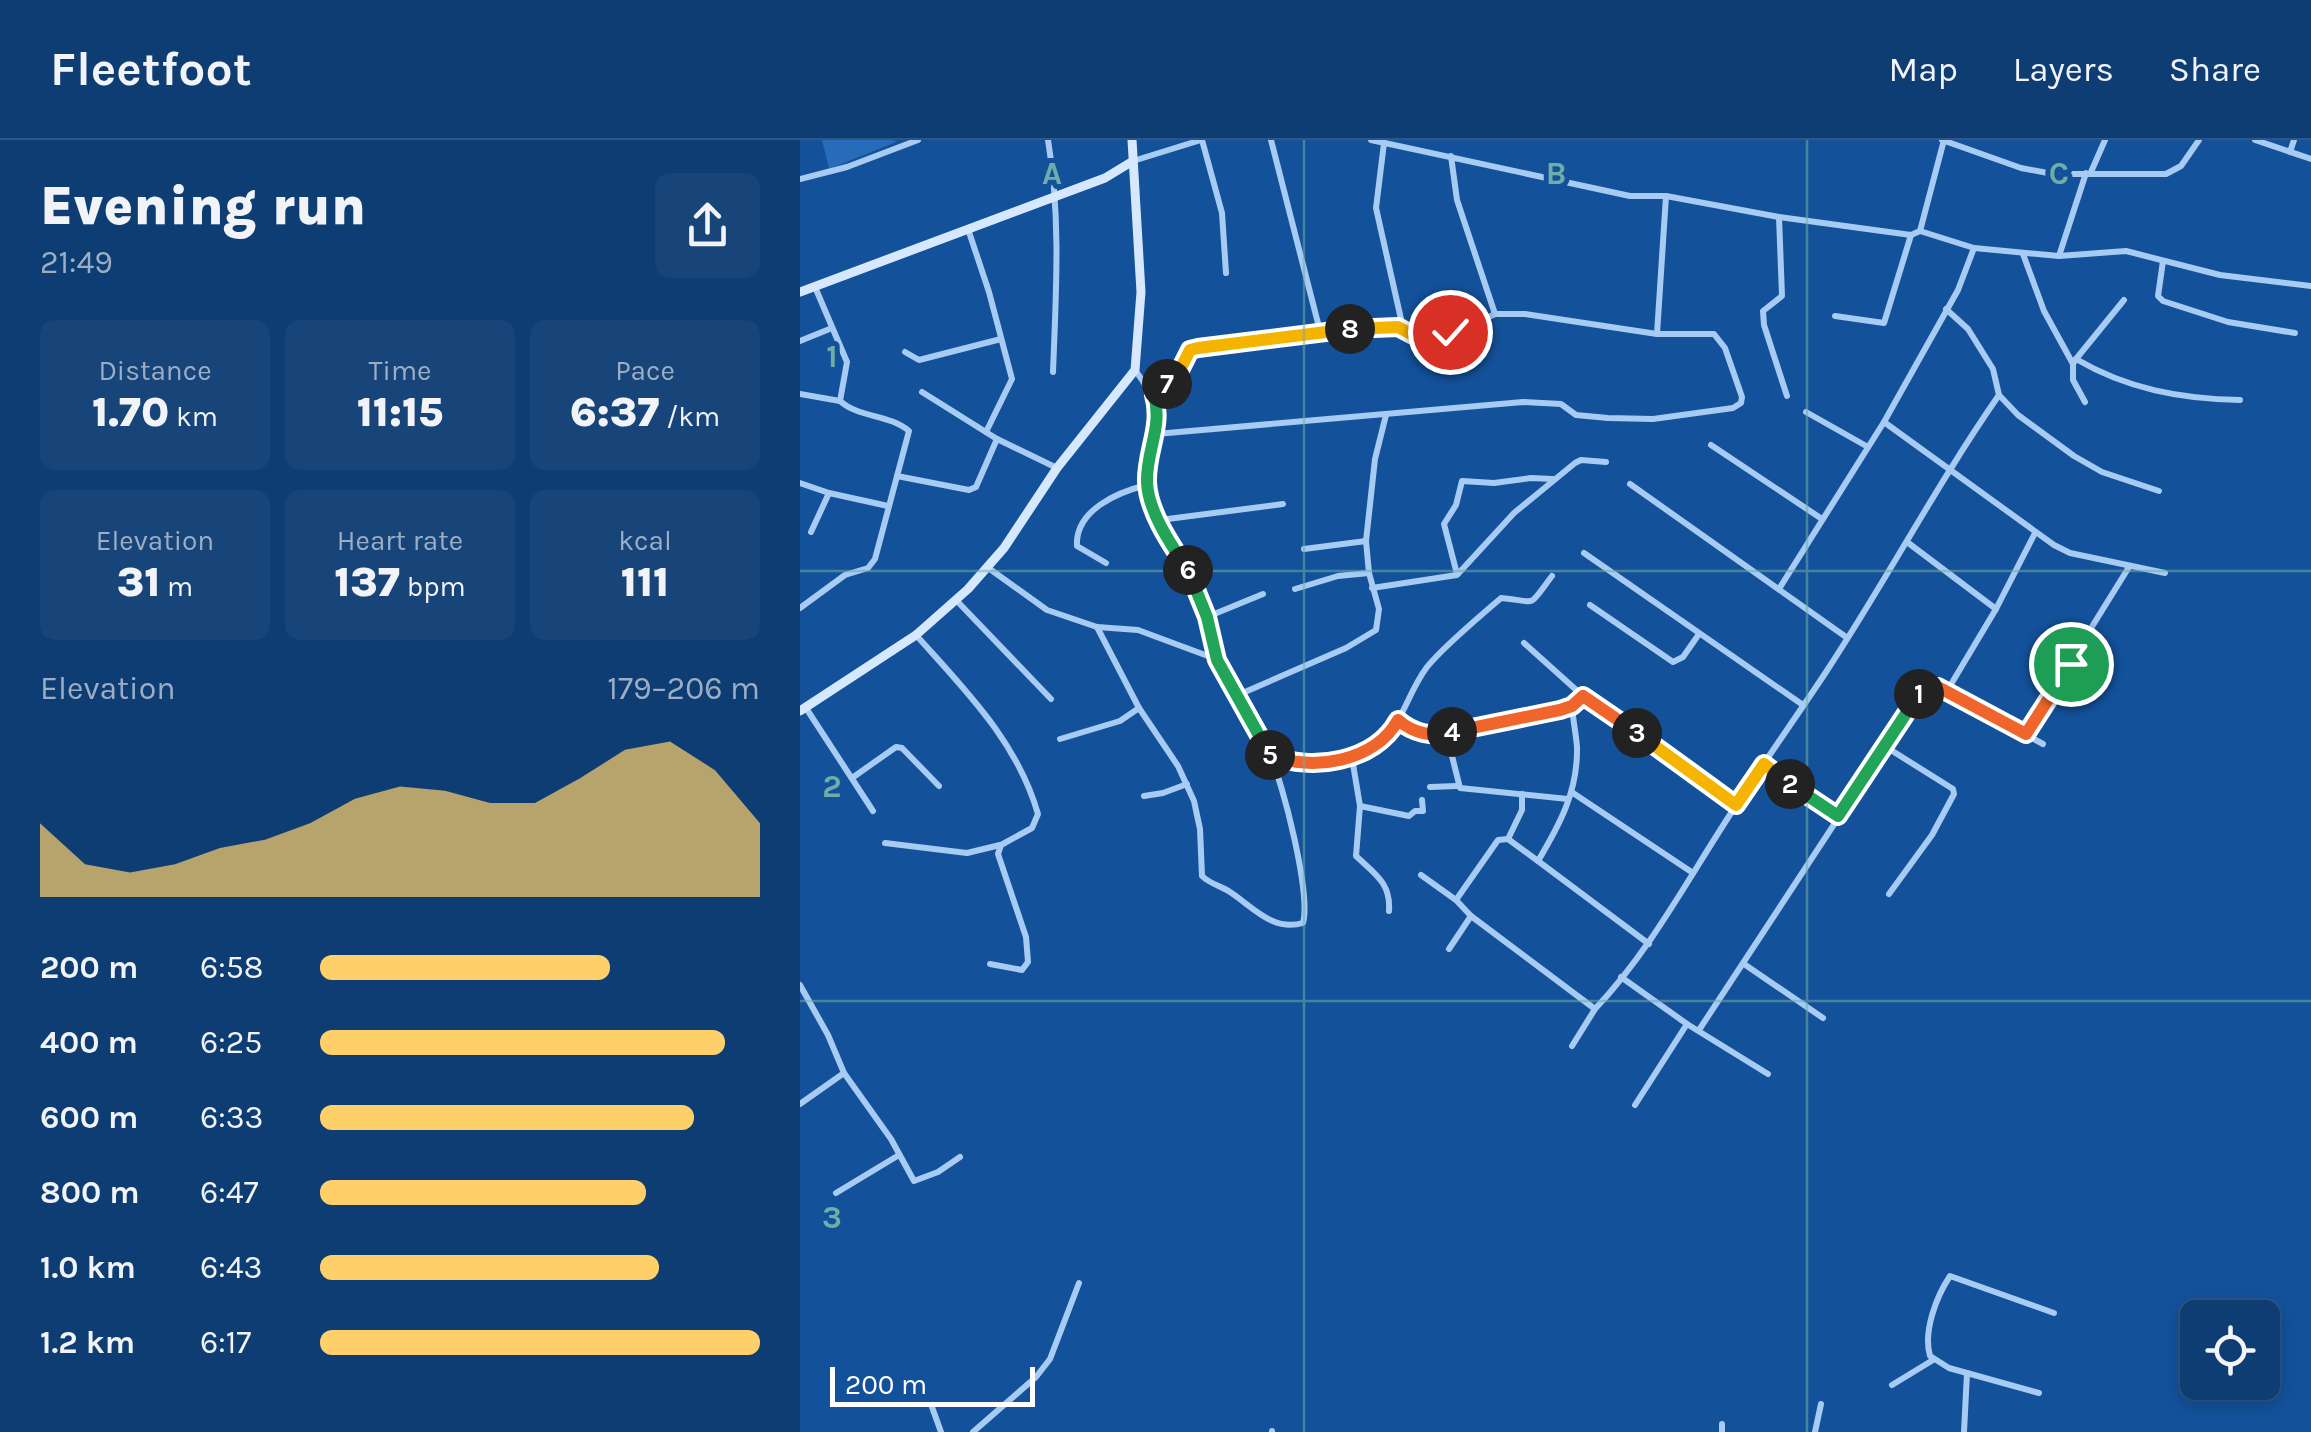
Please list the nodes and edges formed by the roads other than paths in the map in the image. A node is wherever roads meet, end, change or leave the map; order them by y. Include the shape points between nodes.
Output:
1 (918, 140) edge
2 (1048, 140) edge
3 (1132, 140) edge
4 (1202, 140) edge
5 (1271, 140) edge
6 (1371, 140) edge
7 (1436, 140) edge
8 (1943, 140) edge
9 (2105, 140) edge
10 (2199, 140) edge
11 (2255, 140) edge
12 (2294, 140) edge
13 (1384, 143) junction
14 (2290, 152) junction
15 (1431, 153) junction
16 (1451, 156) junction
17 (2311, 159) edge
18 (1133, 161) junction
19 (2088, 172) junction
20 (800, 178) edge
21 (1666, 196) junction
22 (1055, 197) junction
23 (1779, 217) junction
24 (968, 229) junction
25 (1920, 231) junction
26 (1911, 235) junction
27 (1974, 248) junction
28 (2023, 254) junction
29 (2058, 256) junction
30 (2163, 262) junction
31 (1226, 273) dead end
32 (815, 286) junction
33 (2311, 286) edge
34 (800, 292) edge
35 (2124, 300) dead end
36 (1946, 309) junction
37 (1495, 314) junction
38 (1835, 316) dead end
39 (832, 328) junction
40 (1403, 329) junction
41 (1320, 331) junction
42 (2294, 333) dead end
43 (1657, 334) junction
44 (1002, 339) junction
45 (800, 341) edge
46 (905, 352) dead end
47 (2074, 361) junction
48 (1135, 370) junction
49 (1053, 372) dead end
50 (922, 392) dead end
51 (800, 394) edge
52 (1154, 395) junction
53 (1999, 395) junction
54 (1788, 396) dead end
55 (840, 400) junction
56 (2240, 400) dead end
57 (2085, 402) dead end
58 (1806, 412) dead end
59 (1386, 415) junction
60 (1884, 422) junction
61 (986, 432) junction
62 (1156, 434) junction
63 (997, 438) junction
64 (1711, 445) dead end
65 (1868, 447) junction
66 (1606, 462) dead end
67 (1057, 468) junction
68 (1948, 470) junction
69 (897, 476) junction
70 (1554, 479) junction
71 (800, 484) edge
72 (1630, 484) dead end
73 (1147, 485) junction
74 (2159, 491) dead end
75 (829, 494) junction
76 (1284, 504) dead end
77 (888, 506) junction
78 (1822, 519) junction
79 (1160, 520) junction
80 (811, 532) dead end
81 (2034, 533) junction
82 (1366, 541) junction
83 (1907, 542) junction
84 (1304, 549) dead end
85 (1584, 554) dead end
86 (1106, 564) dead end
87 (987, 567) junction
88 (2130, 567) junction
89 (1369, 573) junction
90 (2165, 573) dead end
91 (1457, 575) junction
92 (1552, 576) dead end
93 (1372, 588) junction
94 (1295, 589) dead end
95 (1779, 589) junction
96 (1263, 594) dead end
97 (956, 600) junction
98 (1590, 605) dead end
99 (800, 608) edge
100 (1996, 609) junction
101 (1207, 617) junction
102 (1096, 627) junction
103 (1699, 634) junction
104 (916, 635) junction
105 (1846, 637) junction
106 (1524, 643) dead end
107 (1217, 660) junction
108 (1947, 691) junction
109 (1238, 695) junction
110 (1583, 696) junction
111 (1052, 699) dead end
112 (1803, 705) junction
113 (1572, 706) junction
114 (1140, 708) junction
115 (803, 709) edge
116 (1398, 720) junction
117 (2026, 734) junction
118 (1443, 735) junction
119 (1060, 740) dead end
120 (2043, 744) dead end
121 (1886, 747) junction
122 (1271, 757) junction
123 (1352, 758) junction
124 (1764, 764) junction
125 (852, 778) junction
126 (1187, 784) junction
127 (939, 786) dead end
128 (1458, 786) junction
129 (1430, 787) dead end
130 (1522, 794) junction
131 (1144, 796) dead end
132 (1570, 796) junction
133 (1422, 800) dead end
134 (1736, 805) junction
135 (1360, 806) junction
136 (873, 811) dead end
137 (1838, 816) junction
138 (1508, 840) junction
139 (885, 843) dead end
140 (1001, 845) junction
141 (1538, 861) junction
142 (1693, 874) junction
143 (1421, 875) dead end
144 (1889, 894) dead end
145 (1456, 900) junction
146 (1390, 912) dead end
147 (1472, 916) junction
148 (1648, 944) junction
149 (1450, 949) dead end
150 (990, 964) dead end
151 (1744, 964) junction
152 (1621, 977) junction
153 (800, 985) edge
154 (1595, 1010) junction
155 (1823, 1018) dead end
156 (1687, 1024) junction
157 (1699, 1030) junction
158 (1572, 1046) dead end
159 (844, 1073) junction
160 (1768, 1074) dead end
161 (800, 1104) edge
162 (1635, 1105) dead end
163 (899, 1155) junction
164 (960, 1156) dead end
165 (836, 1194) dead end
166 (1078, 1283) dead end
167 (2054, 1313) dead end
168 (1933, 1360) junction
169 (1967, 1373) junction
170 (1892, 1385) dead end
171 (2038, 1393) dead end
172 (1821, 1404) dead end
173 (932, 1406) dead end
174 (940, 1432) edge
175 (973, 1432) edge
176 (1815, 1432) edge
177 (1964, 1432) edge

1 - 20 street
2 - 22 street
3 - 18 street
4 - 18 street
4 - 31 street via 1222,213
5 - 41 street
6 - 13 street
7 - 15 street
8 - 19 street via 2021,168
8 - 25 street
9 - 19 street
10 - 19 street via 2166,174
11 - 14 street
12 - 14 street
13 - 15 street
13 - 40 street via 1376,208
14 - 17 street
15 - 16 street
16 - 21 street via 1630,196
16 - 37 street via 1457,200
18 - 22 street
18 - 48 street via 1141,292
19 - 29 street
21 - 23 street
21 - 43 street
22 - 24 street
22 - 49 street
23 - 26 street
23 - 54 street via 1782,296 1763,312
24 - 32 street
24 - 44 street
25 - 26 street
25 - 27 street
26 - 38 street via 1884,323
27 - 28 street
27 - 36 street
28 - 29 street
28 - 47 street via 2044,311
29 - 30 street via 2126,252
30 - 33 street
30 - 42 street via 2163,302
32 - 34 street
32 - 39 street
35 - 47 street
36 - 53 street via 1993,369
36 - 60 street
37 - 40 street via 1450,332 1413,335
37 - 43 street
39 - 45 street
39 - 55 street via 847,362
40 - 41 street
41 - 52 street via 1198,348
43 - 59 street via 1719,338 1741,403 1653,419 1584,418 1550,402
44 - 46 street via 919,360
44 - 61 street via 1012,380
47 - 56 street via 2138,388
47 - 57 street via 2073,380
48 - 52 street
48 - 67 street
50 - 61 street
51 - 55 street
52 - 62 street
53 - 68 street
53 - 74 street via 2074,456
55 - 69 street via 908,431
58 - 65 street
59 - 62 street
59 - 82 street
60 - 65 street
60 - 68 street
61 - 63 street
62 - 73 street
63 - 67 street
63 - 69 street via 980,482 969,490
64 - 78 street
65 - 78 street
66 - 70 street via 1581,460
67 - 87 street
68 - 81 street
68 - 83 street
69 - 77 street
70 - 91 street
70 - 91 street via 1462,481 1444,524
71 - 75 street
72 - 95 street
73 - 79 street
73 - 86 street via 1106,499 1077,534 1077,546
75 - 77 street
75 - 80 street
76 - 79 street
77 - 99 street via 868,568 846,575
78 - 95 street
79 - 101 street
81 - 88 street via 2070,553
81 - 100 street
82 - 84 street
82 - 89 street
83 - 100 street
83 - 105 street
85 - 103 street
87 - 97 street
87 - 102 street via 1046,610
88 - 90 street
88 - 117 street
89 - 93 street
89 - 94 street
91 - 93 street
92 - 116 street via 1533,602 1502,598 1428,666
93 - 109 street via 1379,623 1368,637
95 - 105 street
96 - 101 street
97 - 104 street
97 - 111 street
98 - 103 street via 1673,662
100 - 108 street
101 - 107 street
102 - 107 street via 1138,630
102 - 114 street
103 - 112 street
104 - 115 street
104 - 140 street via 998,730 1034,799 1038,814 1032,828
105 - 112 street
106 - 110 street
107 - 109 street
108 - 117 street
108 - 121 street via 1921,692
109 - 122 street
110 - 113 street
110 - 134 street
112 - 124 street
113 - 118 street
113 - 132 street via 1577,747
114 - 119 street
114 - 126 street
115 - 125 street
116 - 118 street
116 - 123 street via 1377,746
117 - 120 street
118 - 128 street
121 - 137 street
121 - 144 street via 1954,794
122 - 123 street
122 - 126 street via 1292,832 1303,924 1270,921 1206,881
123 - 135 street
124 - 134 street
124 - 137 street
125 - 127 street via 896,747
125 - 136 street
126 - 131 street
128 - 129 street
128 - 130 street
130 - 132 street
130 - 138 street
132 - 141 street
132 - 142 street
133 - 135 street via 1423,811 1410,816
134 - 142 street
135 - 146 street via 1356,856 1384,881
137 - 151 street
138 - 141 street
138 - 145 street via 1498,840
139 - 140 street via 967,853
140 - 150 street via 998,862 1030,952 1022,970
141 - 148 street
142 - 148 street
143 - 145 street
145 - 147 street
147 - 149 street
147 - 154 street
148 - 152 street
151 - 155 street
151 - 157 street
152 - 154 street
152 - 156 street
153 - 159 street
154 - 158 street
156 - 157 street
156 - 162 street
157 - 160 street
159 - 161 street
159 - 163 street
163 - 164 street via 919,1182
163 - 165 street
166 - 175 street via 1050,1359
167 - 168 street via 1950,1276 1938,1293 1928,1341
168 - 169 street
168 - 170 street
169 - 171 street
169 - 177 street
172 - 176 street
173 - 174 street

